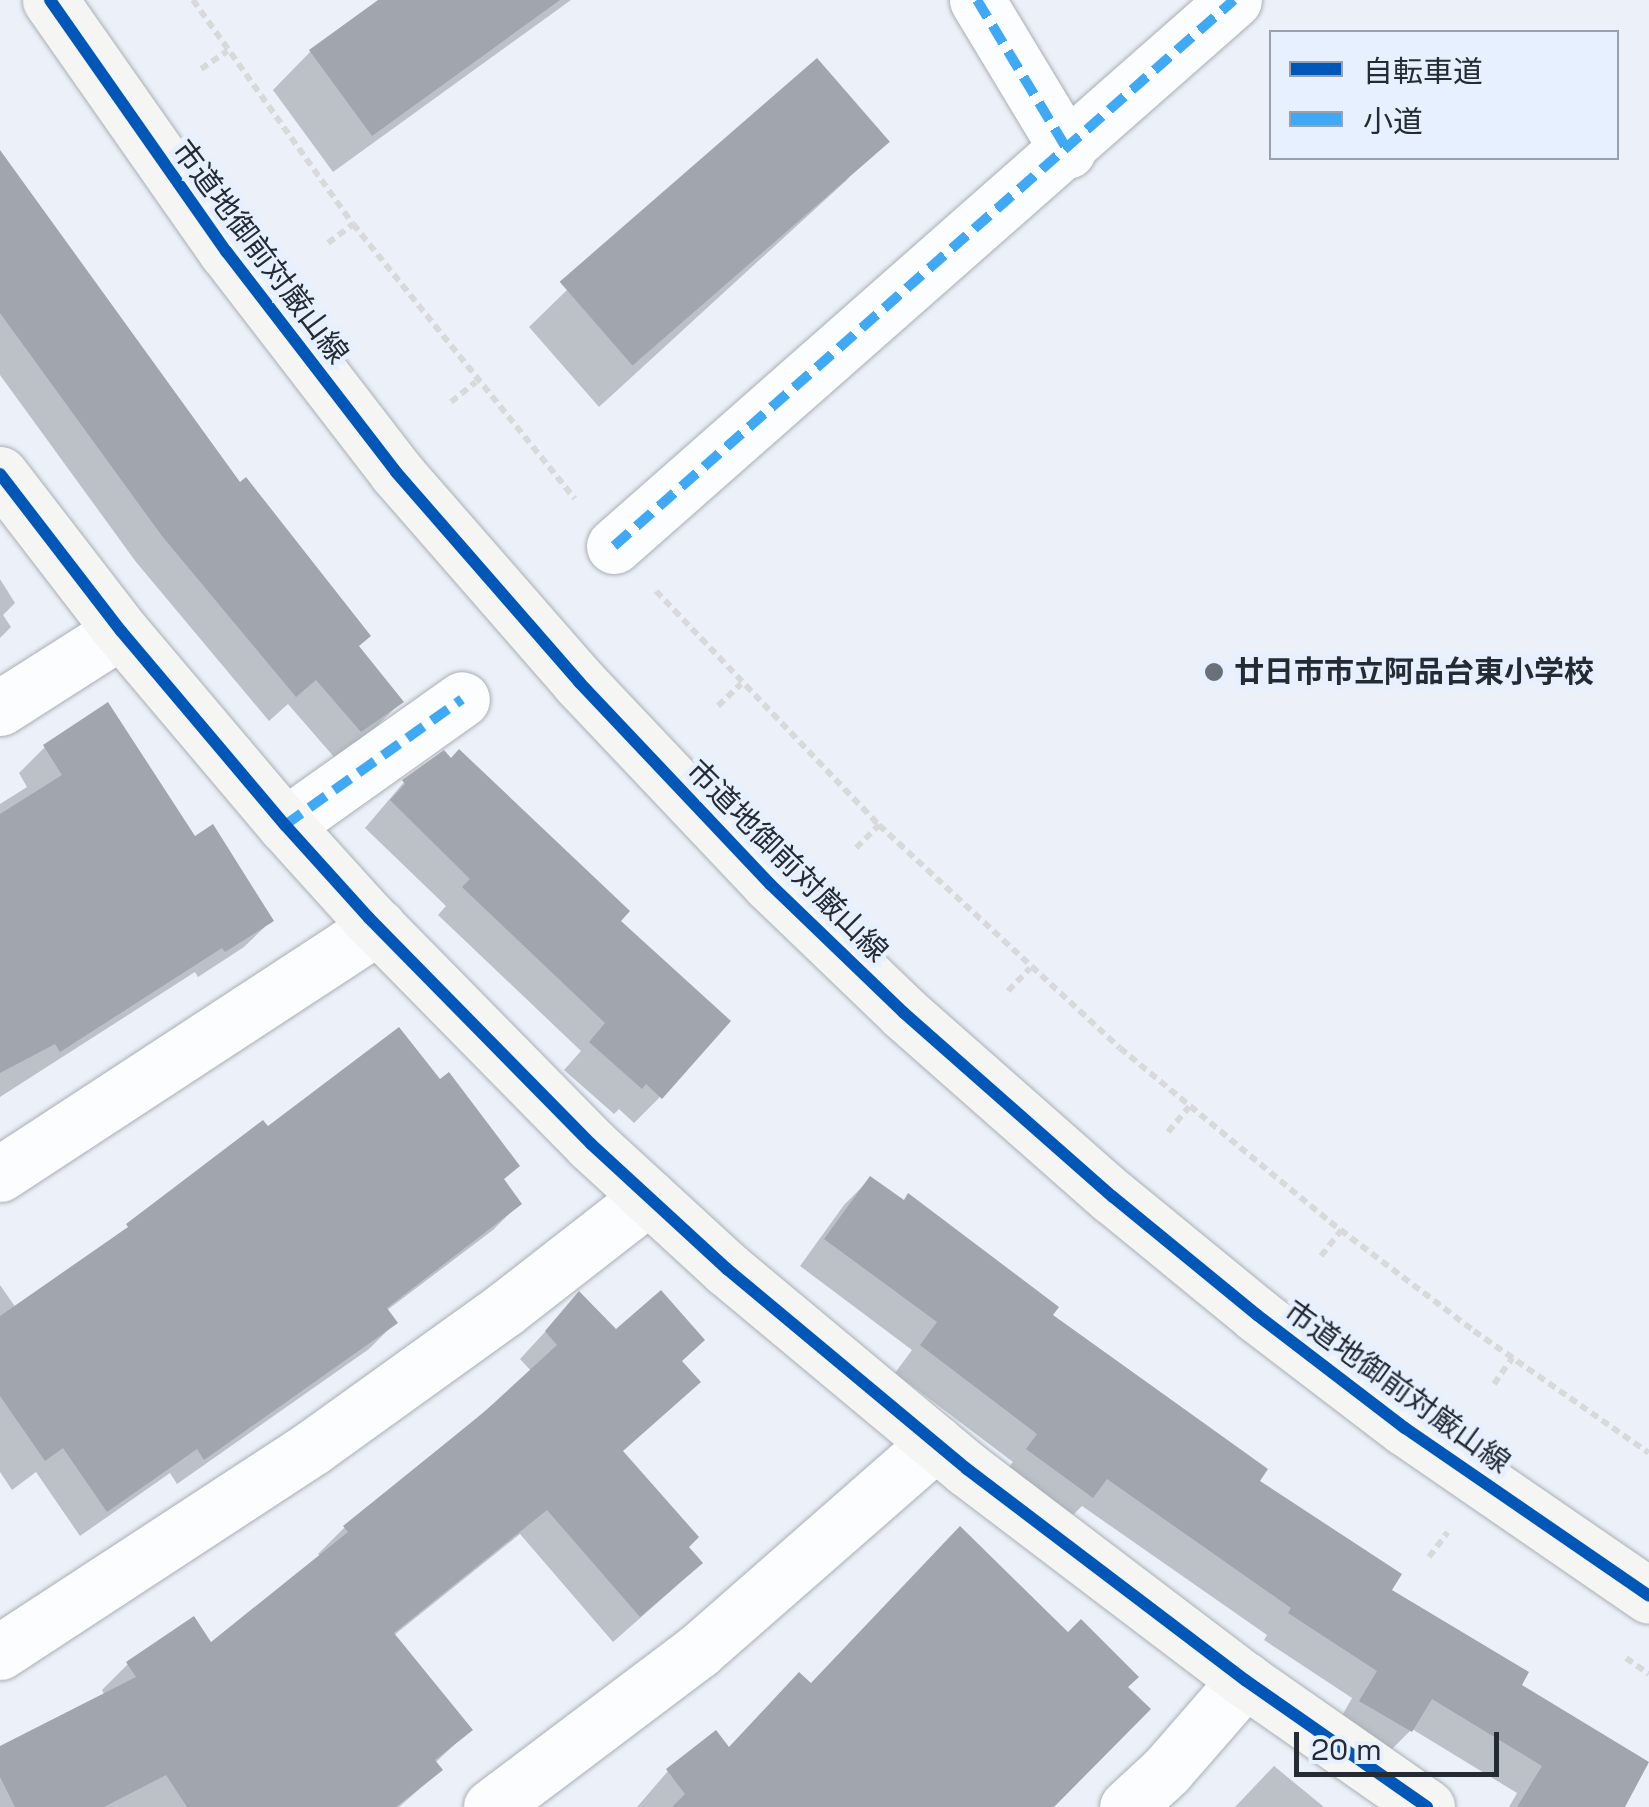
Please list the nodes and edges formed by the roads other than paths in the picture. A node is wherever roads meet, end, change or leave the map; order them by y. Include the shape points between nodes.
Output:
1 (50, 0) edge
2 (977, 0) edge
3 (1234, 0) edge
4 (1068, 151) junction
5 (0, 474) edge
6 (614, 546) road end
7 (121, 631) junction
8 (462, 699) dead end
9 (0, 708) edge
10 (285, 826) junction
11 (378, 927) junction
12 (0, 1174) edge
13 (648, 1198) junction
14 (936, 1443) junction
15 (1649, 1596) edge
16 (0, 1652) edge
17 (1245, 1680) junction
18 (491, 1807) edge
19 (1127, 1807) edge
20 (1427, 1807) edge

1 - 15 street, 市道地御前対厳山線 via 204,221 396,472 579,682 770,884 904,1013 1242,1303 1405,1428
2 - 4 street
3 - 4 street
4 - 6 street
5 - 7 street
7 - 9 street
7 - 10 street
8 - 10 street
10 - 11 street
11 - 12 street
11 - 13 street
13 - 14 street
13 - 16 street via 329,1436
14 - 17 street
14 - 18 street via 698,1651
17 - 19 street
17 - 20 street

